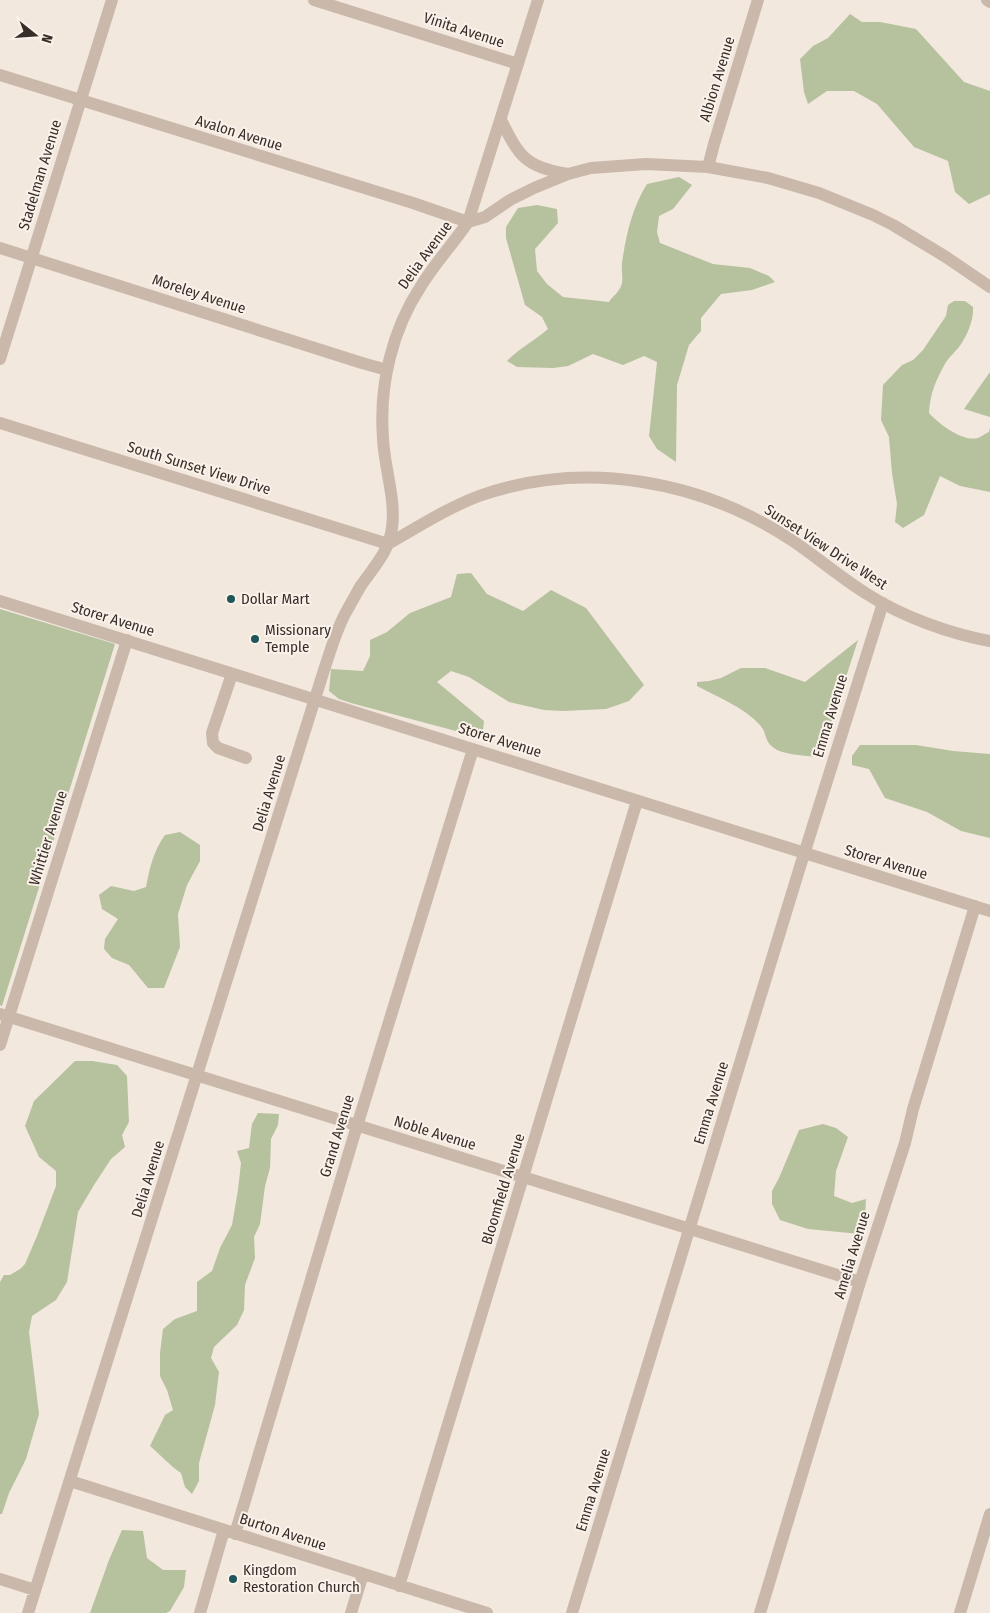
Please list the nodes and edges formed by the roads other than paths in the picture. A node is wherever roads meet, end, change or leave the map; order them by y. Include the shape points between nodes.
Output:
1 (112, 0) edge
2 (314, 0) edge
3 (538, 0) edge
4 (758, 0) edge
5 (518, 64) junction
6 (0, 75) edge
7 (81, 100) junction
8 (501, 120) junction
9 (708, 167) junction
10 (568, 174) junction
11 (468, 222) junction
12 (0, 248) edge
13 (31, 258) junction
14 (990, 287) edge
15 (0, 360) edge
16 (387, 370) junction
17 (0, 423) edge
18 (388, 544) junction
19 (0, 601) edge
20 (883, 603) junction
21 (127, 640) junction
22 (990, 641) edge
23 (232, 674) junction
24 (315, 699) junction
25 (473, 749) junction
26 (246, 758) dead end
27 (637, 801) junction
28 (804, 853) junction
29 (975, 906) junction
30 (990, 911) edge
31 (4, 1015) edge
32 (0, 1045) edge
33 (197, 1076) junction
34 (357, 1126) junction
35 (523, 1177) junction
36 (689, 1230) junction
37 (860, 1282) junction
38 (70, 1481) junction
39 (990, 1514) edge
40 (230, 1532) junction
41 (363, 1574) junction
42 (0, 1579) edge
43 (399, 1586) junction
44 (35, 1590) junction
45 (455, 1608) edge
46 (28, 1613) edge
47 (200, 1613) edge
48 (351, 1613) edge
49 (487, 1613) edge
50 (572, 1613) edge
51 (760, 1613) edge
52 (960, 1613) edge

1 - 7 street, Stadelman Avenue
2 - 5 street, Vinita Avenue
3 - 5 street, Delia Avenue
4 - 9 street, Albion Avenue
5 - 8 street, Delia Avenue
6 - 7 street, Avalon Avenue
7 - 11 street, Avalon Avenue
7 - 13 street, Stadelman Avenue
8 - 10 street via 522,157 536,166
8 - 11 street, Delia Avenue
9 - 10 street via 614,165
9 - 14 street via 768,178 819,193 873,215 946,256
10 - 11 street
11 - 16 street, Delia Avenue via 410,304 390,353
12 - 13 street, Moreley Avenue
13 - 15 street, Stadelman Avenue
13 - 16 street, Moreley Avenue
16 - 18 street, Delia Avenue via 382,416 392,504
17 - 18 street, South Sunset View Drive
18 - 20 street, Sunset View Drive West via 461,504 505,488 559,479 632,480 682,490 736,509 791,540
18 - 24 street, Delia Avenue via 344,616
19 - 21 street, Storer Avenue
20 - 22 street, Sunset View Drive West via 938,627
20 - 28 street, Emma Avenue
21 - 23 street, Storer Avenue
21 - 31 street, Whittier Avenue
23 - 24 street, Storer Avenue
23 - 26 street via 212,733 213,743
24 - 25 street, Storer Avenue
24 - 33 street, Delia Avenue
25 - 27 street, Storer Avenue
25 - 34 street, Grand Avenue
27 - 28 street, Storer Avenue
27 - 35 street, Bloomfield Avenue
28 - 29 street, Storer Avenue
28 - 36 street, Emma Avenue
29 - 30 street, Storer Avenue
29 - 37 street, Amelia Avenue via 905,1144
31 - 32 street, Whittier Avenue
31 - 33 street, Noble Avenue
33 - 34 street, Noble Avenue
33 - 38 street, Delia Avenue
34 - 35 street, Noble Avenue
34 - 40 street, Grand Avenue
35 - 36 street, Noble Avenue
35 - 43 street, Bloomfield Avenue
36 - 37 street, Noble Avenue
36 - 50 street, Emma Avenue
37 - 51 street, Amelia Avenue
38 - 40 street, Burton Avenue
38 - 44 street, Delia Avenue
39 - 52 street
40 - 41 street, Burton Avenue
40 - 47 street, Grand Avenue
41 - 43 street, Burton Avenue
41 - 48 street
42 - 44 street
43 - 45 street, Burton Avenue
44 - 46 street, Delia Avenue
45 - 49 street, Burton Avenue

